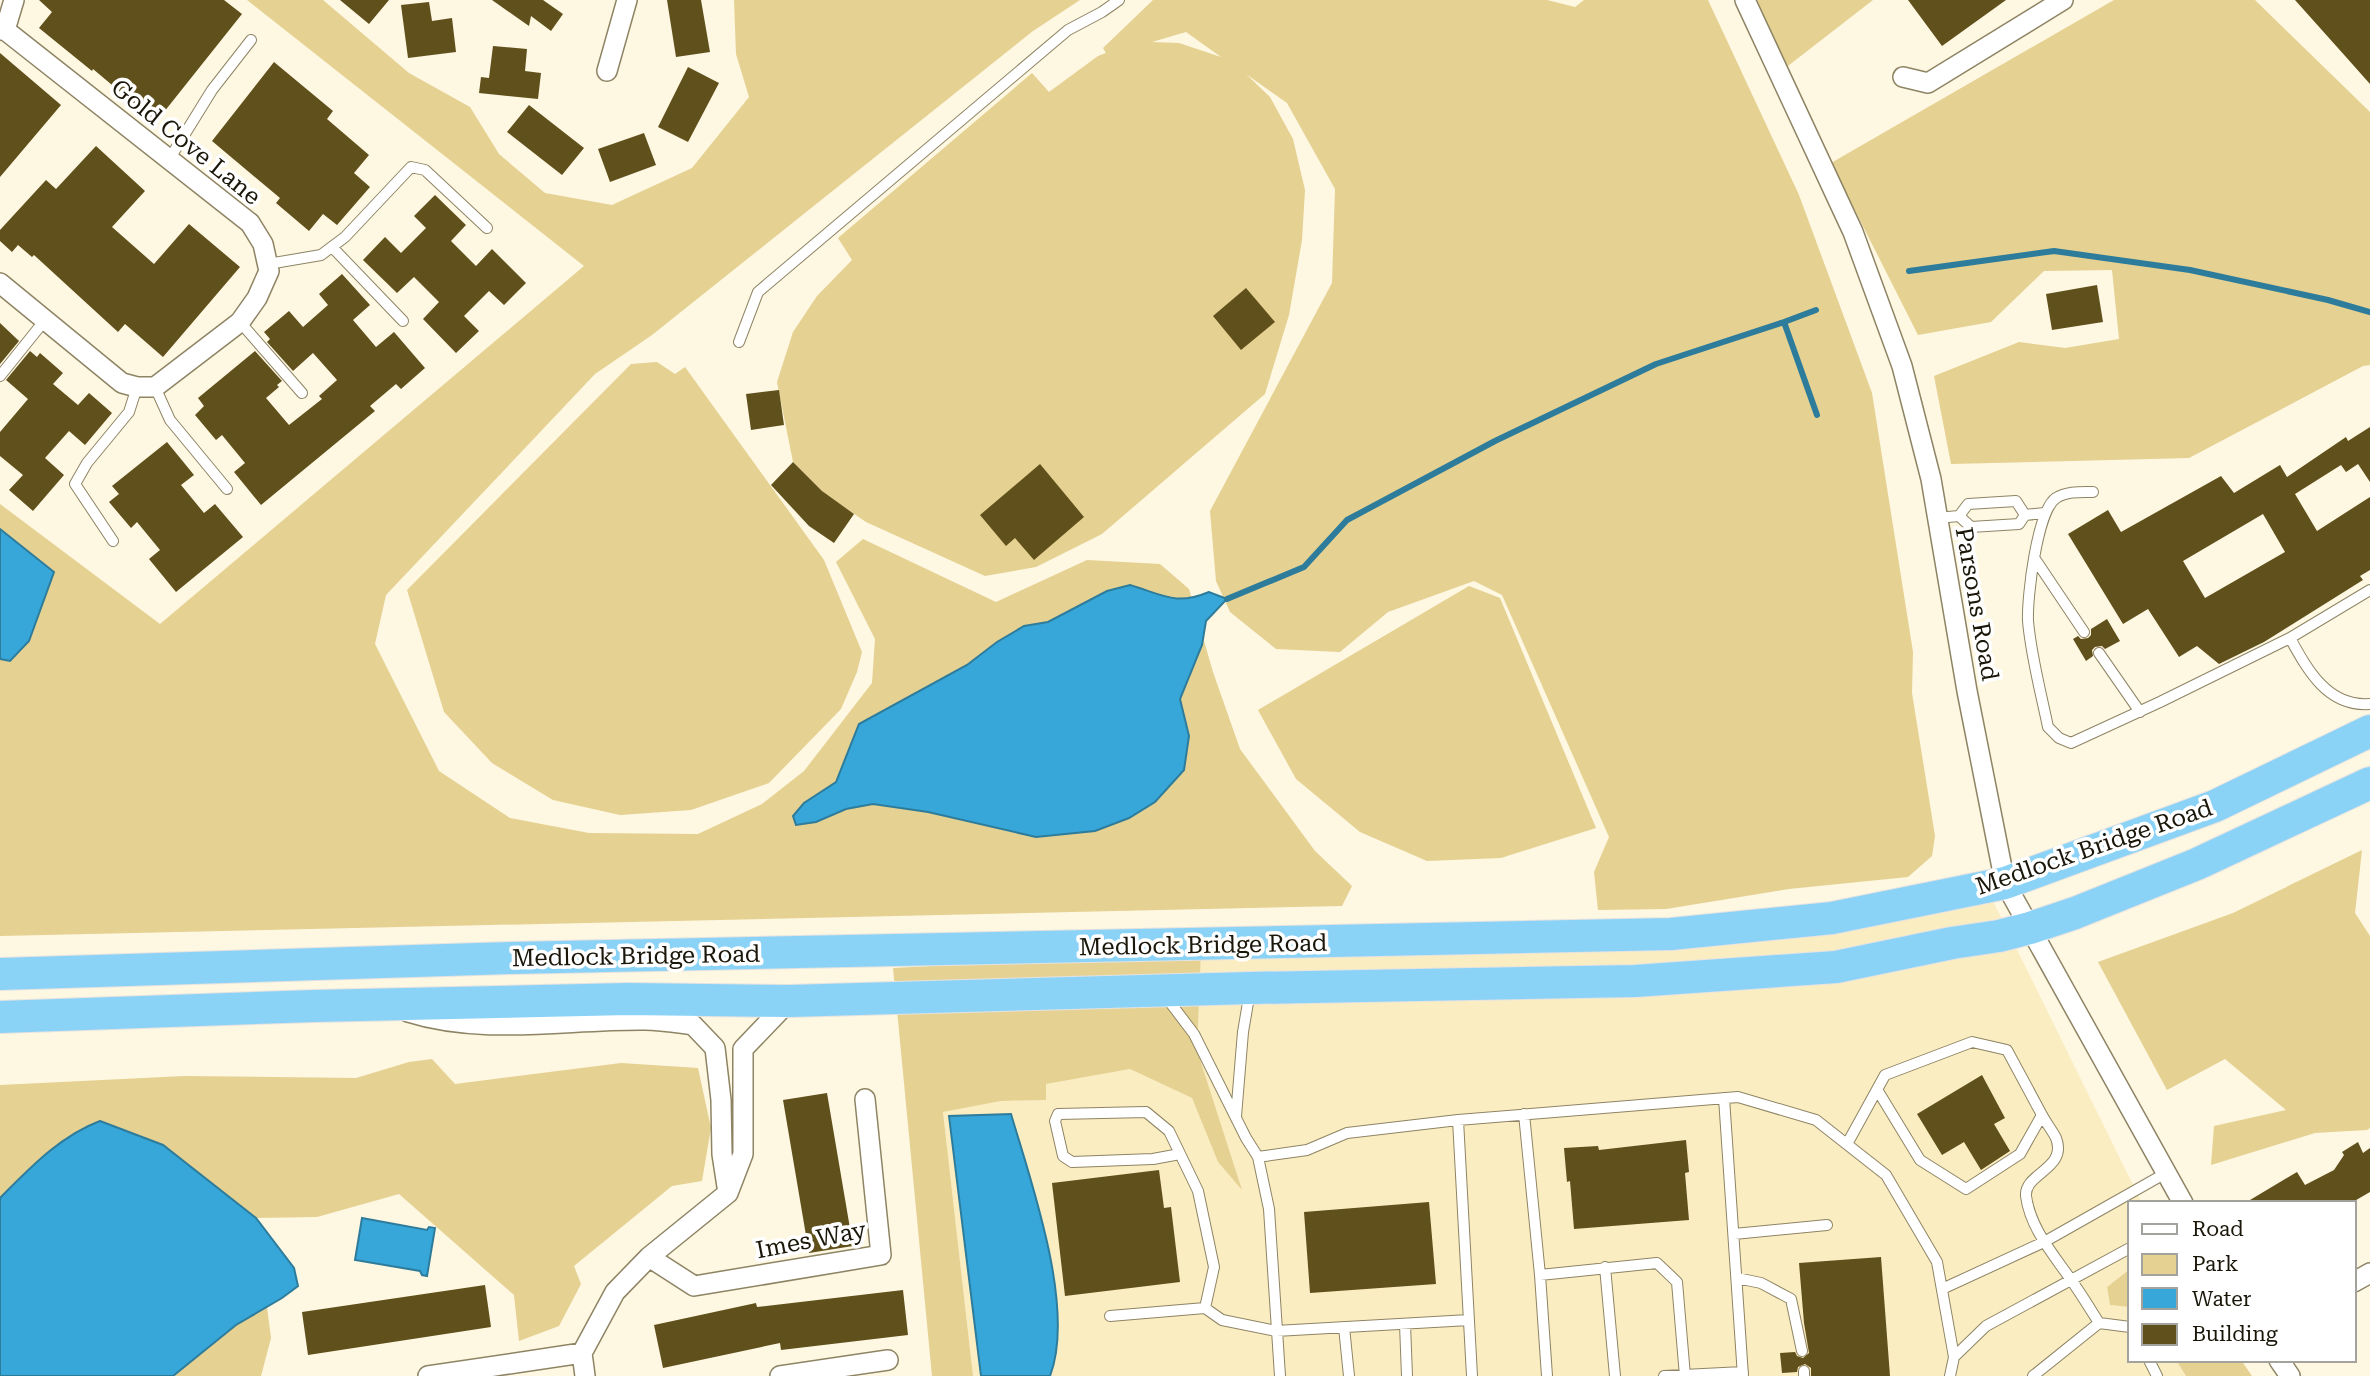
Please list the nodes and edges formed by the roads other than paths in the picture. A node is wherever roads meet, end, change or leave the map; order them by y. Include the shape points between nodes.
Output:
1 (14, 0) edge
2 (627, 0) edge
3 (1119, 0) edge
4 (1745, 0) edge
5 (2063, 0) edge
6 (2, 30) edge
7 (251, 40) dead end
8 (607, 71) dead end
9 (1903, 77) dead end
10 (170, 158) junction
11 (487, 228) dead end
12 (332, 247) junction
13 (268, 264) junction
14 (0, 282) edge
15 (45, 320) junction
16 (402, 321) dead end
17 (240, 322) junction
18 (739, 342) dead end
19 (0, 376) edge
20 (146, 387) junction
21 (302, 393) dead end
22 (227, 489) dead end
23 (2093, 492) dead end
24 (2045, 513) junction
25 (2025, 514) junction
26 (1959, 516) junction
27 (1937, 518) junction
28 (113, 541) dead end
29 (2035, 559) junction
30 (2370, 590) edge
31 (2084, 632) dead end
32 (2290, 638) junction
33 (2099, 653) dead end
34 (2370, 704) edge
35 (2140, 712) junction
36 (2370, 731) edge
37 (2370, 783) edge
38 (2005, 883) junction
39 (2030, 928) junction
40 (0, 974) edge
41 (1250, 988) junction
42 (1162, 990) junction
43 (789, 1001) junction
44 (384, 1004) junction
45 (0, 1017) edge
46 (1878, 1091) junction
47 (1724, 1098) junction
48 (865, 1099) dead end
49 (1524, 1114) junction
50 (2042, 1115) junction
51 (1236, 1116) junction
52 (1458, 1120) junction
53 (1847, 1144) junction
54 (1180, 1154) junction
55 (1258, 1157) junction
56 (2166, 1173) junction
57 (728, 1193) junction
58 (2182, 1201) edge
59 (1827, 1225) dead end
60 (1734, 1234) junction
61 (2043, 1242) junction
62 (2128, 1249) edge
63 (649, 1257) junction
64 (1605, 1267) junction
65 (1540, 1275) junction
66 (1737, 1278) junction
67 (2071, 1279) junction
68 (1942, 1289) junction
69 (1205, 1308) junction
70 (1110, 1316) dead end
71 (1469, 1321) junction
72 (2099, 1322) junction
73 (1405, 1324) junction
74 (1344, 1327) junction
75 (2128, 1327) edge
76 (1276, 1331) junction
77 (1802, 1351) dead end
78 (582, 1353) junction
79 (1954, 1357) junction
80 (888, 1360) dead end
81 (1743, 1374) edge
82 (428, 1376) edge
83 (585, 1376) edge
84 (780, 1376) edge
85 (1280, 1376) edge
86 (1349, 1376) edge
87 (1407, 1376) edge
88 (1472, 1376) edge
89 (1547, 1376) edge
90 (1615, 1376) edge
91 (1664, 1376) edge
92 (1684, 1376) edge
93 (1950, 1376) edge
94 (2033, 1376) edge

1 - 6 street
2 - 8 street
3 - 18 lane via 1068,30 758,292
4 - 27 street, Parsons Road via 1853,232 1896,345
5 - 9 street via 1928,83
6 - 10 street, Gold Cove Lane
7 - 10 lane via 212,90
10 - 13 street, Gold Cove Lane via 250,223
11 - 12 lane via 425,170 411,167
12 - 13 lane via 321,255
12 - 16 lane
13 - 17 street via 257,298
14 - 15 street
15 - 19 lane
15 - 20 street via 122,383
17 - 20 street
17 - 21 lane
20 - 22 lane
20 - 28 lane via 75,484
23 - 24 lane via 2056,498
24 - 25 lane
24 - 29 lane
25 - 26 lane via 2019,524 1971,527
25 - 26 lane via 2016,501 1968,504
26 - 27 lane
27 - 38 street, Parsons Road
29 - 31 lane
29 - 35 lane via 2028,620 2048,727 2071,743
30 - 32 lane
32 - 34 lane via 2318,684 2347,702
32 - 35 lane
33 - 35 lane
36 - 38 highway, Medlock Bridge Road via 2215,806
37 - 39 highway, Medlock Bridge Road via 2197,864
38 - 39 street, Parsons Road
38 - 40 highway, Medlock Bridge Road via 1832,918 1671,934 511,958
39 - 41 highway, Medlock Bridge Road via 1836,967 1635,981
39 - 56 street, Parsons Road
41 - 42 highway, Medlock Bridge Road
41 - 51 lane
42 - 43 highway, Medlock Bridge Road
42 - 51 lane via 1194,1034
43 - 44 highway, Medlock Bridge Road
43 - 57 street via 743,1049 743,1154
44 - 45 highway, Medlock Bridge Road
44 - 57 street, Medlock Bridge Road via 431,1019 467,1023 647,1020 694,1025 715,1048
46 - 50 lane via 1885,1075 1972,1042 2007,1050
46 - 50 lane via 1920,1160 1966,1189 2020,1154
46 - 53 lane
47 - 49 lane
47 - 53 lane via 1738,1097 1816,1120
47 - 60 lane
48 - 63 street, Imes Way via 881,1255 694,1286
49 - 52 lane
49 - 65 lane
50 - 61 lane via 2057,1140 2057,1155 2049,1168 2031,1181 2026,1193
51 - 55 lane
52 - 55 lane via 1347,1133 1307,1150
52 - 71 lane
53 - 68 lane via 1886,1175 1937,1262
54 - 54 lane via 1169,1130 1146,1112 1058,1115 1055,1121 1063,1156 1072,1162
54 - 69 lane via 1198,1191 1214,1267
55 - 76 lane via 1269,1209
56 - 58 street, Parsons Road
56 - 61 lane
57 - 63 street
59 - 60 lane
60 - 66 lane
61 - 67 lane
61 - 68 lane
62 - 67 lane
63 - 78 street via 614,1292
64 - 65 lane
64 - 90 lane
64 - 92 lane via 1657,1263 1677,1282
65 - 89 lane
66 - 77 lane via 1761,1283 1791,1299
66 - 81 lane
67 - 72 lane
67 - 79 lane via 1986,1326
68 - 79 lane
69 - 70 lane
69 - 76 lane via 1222,1320
71 - 73 lane
71 - 88 lane
72 - 75 lane
72 - 94 lane
73 - 74 lane
73 - 87 lane
74 - 76 lane
74 - 86 lane
76 - 85 lane
78 - 82 street
78 - 83 street
79 - 93 lane
80 - 84 street
81 - 92 lane
91 - 92 lane

